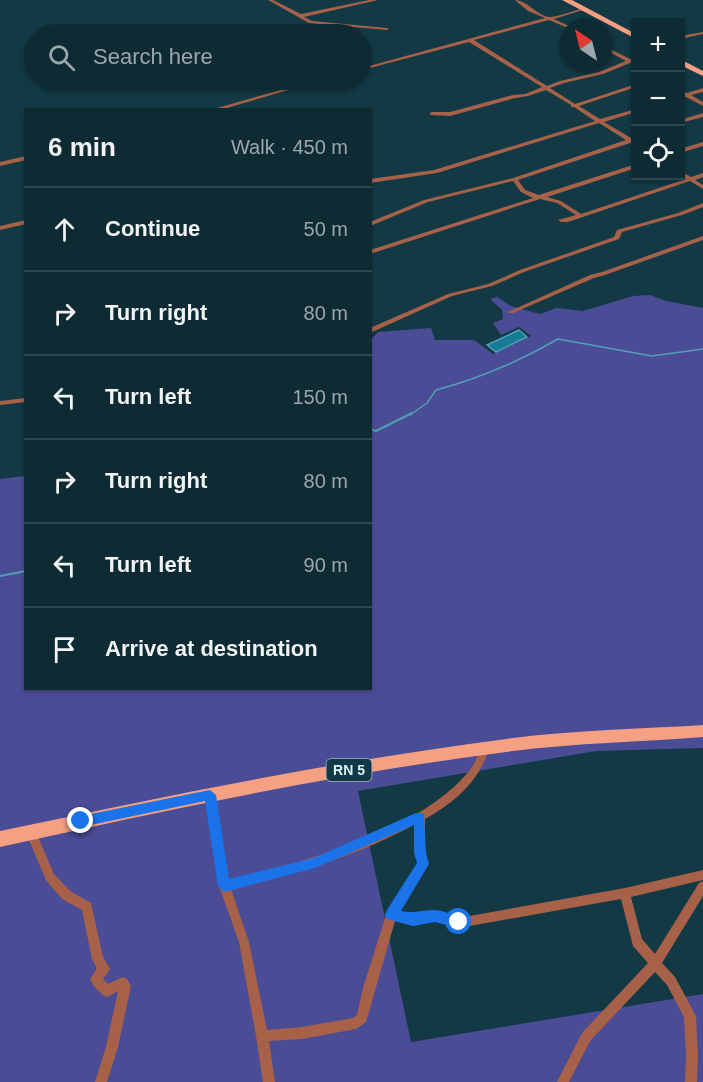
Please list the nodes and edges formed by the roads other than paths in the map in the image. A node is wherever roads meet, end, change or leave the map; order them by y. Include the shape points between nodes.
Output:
1 (270, 0) edge
2 (376, 0) edge
3 (517, 0) edge
4 (566, 0) edge
5 (584, 9) junction
6 (300, 16) junction
7 (552, 18) junction
8 (559, 22) edge
9 (322, 24) edge
10 (372, 28) edge
11 (387, 29) dead end
12 (631, 34) edge
13 (702, 34) edge
14 (685, 37) edge
15 (470, 40) junction
16 (613, 52) edge
17 (631, 62) edge
18 (685, 63) edge
19 (631, 64) edge
20 (372, 66) edge
21 (703, 74) edge
22 (631, 87) edge
23 (547, 88) junction
24 (284, 90) edge
25 (703, 90) edge
26 (685, 96) edge
27 (685, 96) edge
28 (703, 104) edge
29 (573, 105) junction
30 (219, 108) edge
31 (631, 111) edge
32 (432, 114) dead end
33 (703, 116) edge
34 (598, 120) junction
35 (685, 121) edge
36 (631, 141) edge
37 (703, 144) edge
38 (685, 150) edge
39 (24, 158) edge
40 (0, 164) edge
41 (631, 168) edge
42 (703, 175) edge
43 (685, 176) edge
44 (514, 179) junction
45 (690, 179) junction
46 (372, 182) edge
47 (703, 187) edge
48 (534, 198) junction
49 (703, 205) edge
50 (579, 215) junction
51 (561, 220) dead end
52 (24, 222) edge
53 (372, 223) edge
54 (0, 228) edge
55 (703, 238) edge
56 (372, 251) edge
57 (512, 312) dead end
58 (372, 330) edge
59 (24, 400) edge
60 (0, 403) edge
61 (703, 731) edge
62 (484, 748) junction
63 (210, 795) junction
64 (420, 817) junction
65 (31, 833) junction
66 (0, 840) edge
67 (703, 875) edge
68 (224, 886) junction
69 (703, 886) edge
70 (625, 893) junction
71 (391, 915) junction
72 (655, 964) junction
73 (262, 1036) junction
74 (268, 1077) edge
75 (101, 1082) edge
76 (278, 1082) edge
77 (563, 1082) edge
78 (691, 1082) edge

1 - 6 street
2 - 6 street
3 - 7 street
4 - 5 main road
5 - 7 street
5 - 12 main road
6 - 9 street
7 - 8 street
7 - 15 street
10 - 11 street
13 - 14 street
15 - 20 street
15 - 23 street
16 - 17 street
18 - 21 main road
19 - 23 street
22 - 29 street
23 - 29 street
23 - 32 street via 450,114
24 - 30 street
25 - 26 street
27 - 28 street
29 - 34 street
31 - 34 street
33 - 35 street
34 - 36 street
34 - 46 street via 435,172
36 - 44 street
37 - 38 street
39 - 40 street
41 - 48 street
42 - 45 street
43 - 45 street
44 - 48 street
44 - 53 street via 426,201
45 - 47 street
45 - 50 street
48 - 50 street via 558,202
48 - 56 street
49 - 58 street via 632,226 620,231 617,238 490,285 450,295
50 - 51 street
52 - 54 street
55 - 57 street via 592,276
59 - 60 street
61 - 62 main road, RN 5
62 - 63 main road, RN 5
62 - 64 street via 476,770 466,781
63 - 65 main road, RN 5
63 - 68 street
64 - 68 street via 315,863
64 - 71 street via 423,864
65 - 66 main road, RN 5
65 - 75 street via 50,878 66,895 87,907 98,959 104,969 96,979 107,991 123,983 125,986
67 - 70 street
68 - 73 street via 244,942
69 - 72 street
70 - 71 street via 464,922 435,916 410,920
70 - 72 street via 637,942
71 - 73 street via 359,1021 302,1033
72 - 77 street via 590,1032
72 - 78 street via 671,981 690,1016
73 - 74 street
74 - 76 street

